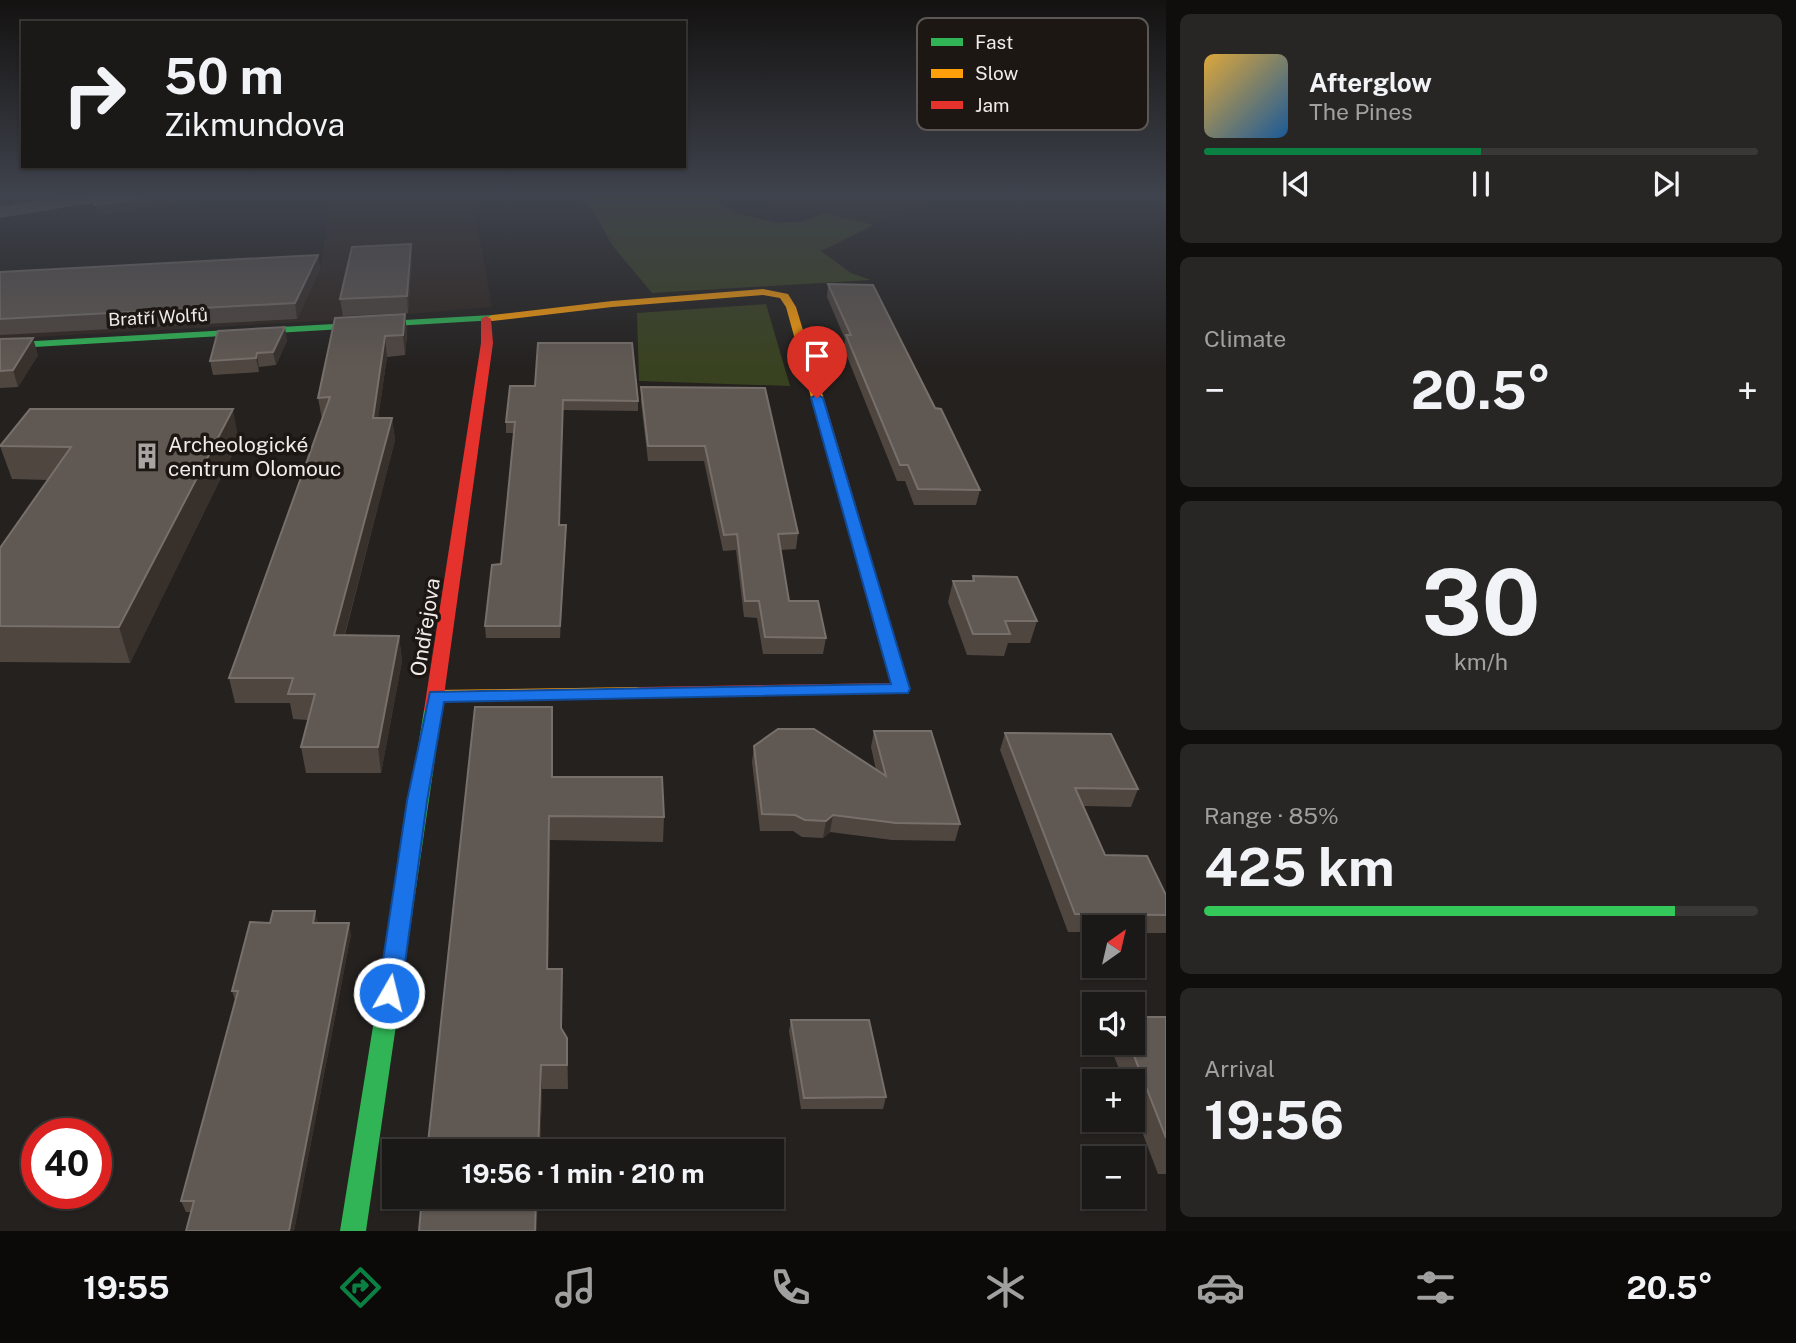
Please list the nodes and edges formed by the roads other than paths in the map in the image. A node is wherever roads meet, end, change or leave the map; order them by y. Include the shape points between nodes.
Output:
1 (486, 319) junction
2 (0, 345) edge
3 (436, 696) junction
4 (353, 1231) edge

1 - 2 street, Bratří Wolfů
1 - 3 street, Ondřejova via 487,343
1 - 3 street via 612,304 784,296 791,307 901,689
3 - 4 street, Ondřejova

